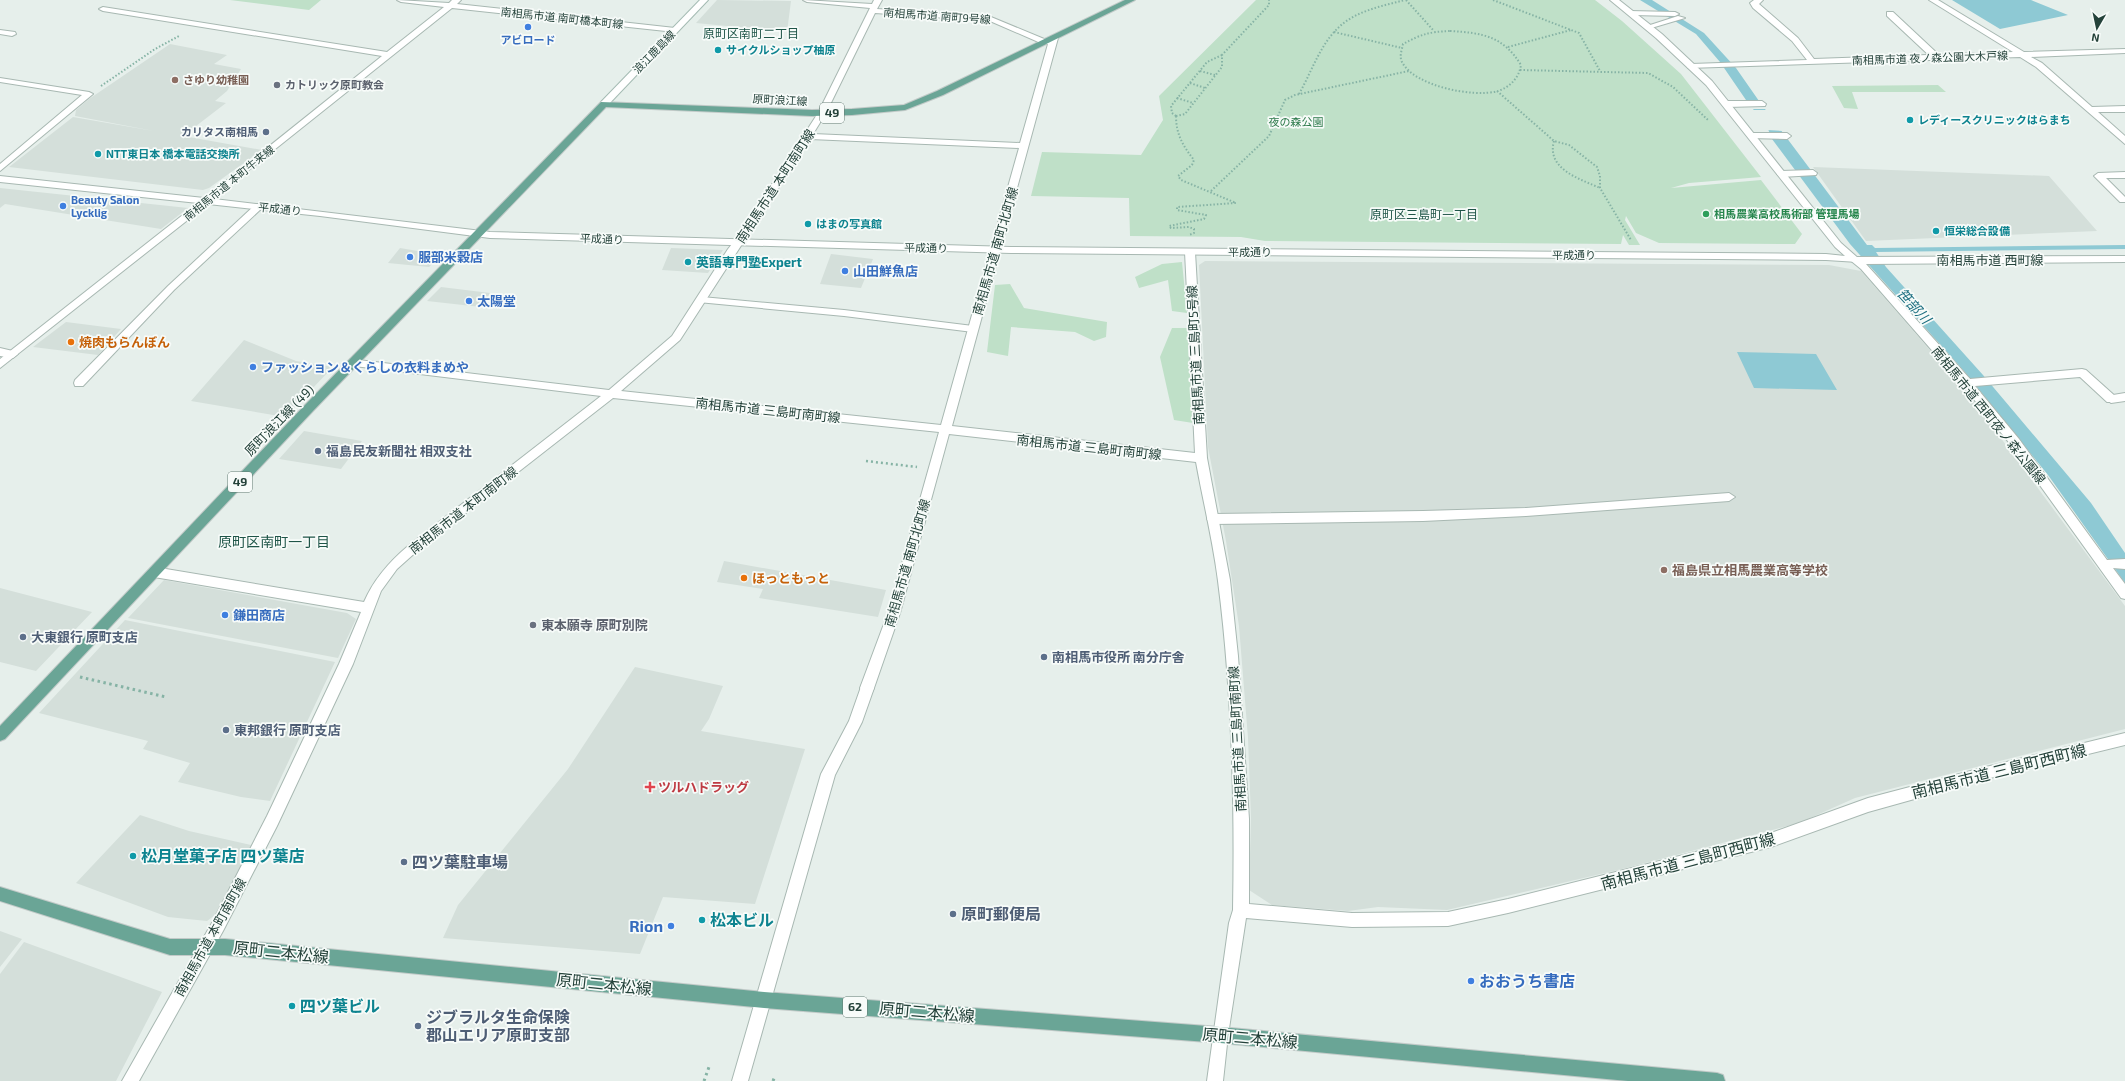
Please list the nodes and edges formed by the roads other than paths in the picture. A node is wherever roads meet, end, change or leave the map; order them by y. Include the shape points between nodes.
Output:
1 (401, 0) edge
2 (457, 0) edge
3 (704, 0) edge
4 (807, 0) edge
5 (1131, 0) edge
6 (1614, 0) edge
7 (1759, 0) edge
8 (1933, 0) edge
9 (450, 6) junction
10 (875, 6) edge
11 (104, 9) dead end
12 (1632, 14) junction
13 (1890, 14) dead end
14 (1648, 27) junction
15 (675, 30) junction
16 (0, 32) edge
17 (12, 34) dead end
18 (1050, 40) junction
19 (2125, 51) edge
20 (389, 55) junction
21 (2022, 55) junction
22 (1936, 57) junction
23 (1812, 62) junction
24 (1691, 66) junction
25 (0, 80) edge
26 (604, 104) junction
27 (1727, 104) junction
28 (1762, 104) dead end
29 (2125, 108) edge
30 (2090, 110) junction
31 (822, 113) junction
32 (807, 136) junction
33 (1752, 136) junction
34 (1787, 136) dead end
35 (2125, 141) edge
36 (1024, 146) junction
37 (0, 168) edge
38 (1813, 173) dead end
39 (1781, 174) junction
40 (2125, 176) edge
41 (0, 179) edge
42 (2123, 200) dead end
43 (206, 201) junction
44 (258, 207) junction
45 (1845, 211) dead end
46 (1812, 213) junction
47 (479, 232) junction
48 (738, 243) junction
49 (995, 249) junction
50 (1190, 252) junction
51 (2125, 259) edge
52 (1860, 261) junction
53 (702, 300) junction
54 (973, 329) junction
55 (0, 352) edge
56 (13, 354) junction
57 (354, 362) junction
58 (0, 364) edge
59 (79, 383) dead end
60 (1969, 383) junction
61 (611, 394) junction
62 (2125, 397) edge
63 (945, 429) junction
64 (1201, 458) junction
65 (1729, 497) dead end
66 (1213, 519) junction
67 (2125, 564) edge
68 (2108, 565) junction
69 (154, 572) junction
70 (2125, 594) edge
71 (368, 608) junction
72 (0, 735) edge
73 (2125, 739) edge
74 (0, 894) edge
75 (1241, 910) junction
76 (207, 946) junction
77 (764, 1000) junction
78 (1220, 1036) junction
79 (130, 1081) edge
80 (740, 1081) edge
81 (1215, 1081) edge
82 (1717, 1081) edge

1 - 9 street, 南相馬市道 南町橋本町線
2 - 9 street, 南相馬市道 本町牛来線
3 - 15 street, 浪江鹿島線
4 - 10 street, 南相馬市道 南町9号線
5 - 18 main road, 原町浪江線 / 49
6 - 12 street, 南相馬市道 西町夜ノ森公園線
7 - 23 street via 1754,3 1788,33
8 - 21 street
9 - 15 street, 南相馬市道 南町橋本町線
9 - 20 street, 南相馬市道 本町牛来線
10 - 18 street, 南相馬市道 南町9号線 via 992,19
10 - 31 street, 南相馬市道 本町南町線
11 - 20 street
12 - 14 street, 南相馬市道 西町夜ノ森公園線
12 - 14 street via 1679,16 1671,21
13 - 22 street
14 - 24 street, 南相馬市道 西町夜ノ森公園線
15 - 26 street, 浪江鹿島線
16 - 17 street
18 - 31 main road, 原町浪江線 / 49 via 905,107
18 - 36 street, 南相馬市道 南町北町線
19 - 21 street, 南相馬市道 夜ノ森公園大木戸線
20 - 43 street, 南相馬市道 本町牛来線
21 - 22 street, 南相馬市道 夜ノ森公園大木戸線
21 - 30 street via 2039,65
22 - 23 street, 南相馬市道 夜ノ森公園大木戸線
23 - 24 street, 南相馬市道 夜ノ森公園大木戸線
24 - 27 street, 南相馬市道 西町夜ノ森公園線
25 - 37 street via 89,94
26 - 31 main road, 原町浪江線 / 49
26 - 47 main road, 49
27 - 28 street
27 - 33 street, 南相馬市道 西町夜ノ森公園線
29 - 30 street
30 - 35 street
31 - 32 street, 南相馬市道 本町南町線
32 - 36 street
32 - 48 street, 南相馬市道 本町南町線
33 - 34 street
33 - 39 street, 南相馬市道 西町夜ノ森公園線
36 - 49 street, 南相馬市道 南町北町線
38 - 39 street
39 - 46 street, 南相馬市道 西町夜ノ森公園線
40 - 42 street via 2098,176
41 - 43 street, 平成通り
43 - 44 street, 平成通り
43 - 56 street, 南相馬市道 本町牛来線
44 - 47 street, 平成通り
44 - 59 street via 172,288
45 - 46 street
46 - 52 street, 南相馬市道 西町夜ノ森公園線 via 1838,245
47 - 48 street, 平成通り
47 - 57 main road, 原町浪江線 (49) / 49
48 - 49 street, 平成通り
48 - 53 street, 南相馬市道 本町南町線
49 - 50 street, 平成通り
49 - 54 street, 南相馬市道 南町北町線
50 - 52 street, 平成通り via 1826,257
50 - 64 street, 南相馬市道 三島町5号線
51 - 52 street, 南相馬市道 西町線
52 - 60 street, 南相馬市道 西町夜ノ森公園線
53 - 54 street
53 - 61 street, 南相馬市道 本町南町線 via 676,338
54 - 63 street, 南相馬市道 南町北町線
55 - 56 street
56 - 58 street, 南相馬市道 本町牛来線
57 - 61 street, 南相馬市道 三島町南町線
57 - 69 main road, 原町浪江線 (49) / 49
60 - 62 street via 2082,373 2111,398
60 - 68 street, 南相馬市道 西町夜ノ森公園線
61 - 63 street, 南相馬市道 三島町南町線
61 - 71 street, 南相馬市道 本町南町線 via 393,566 376,588
63 - 64 street, 南相馬市道 三島町南町線
63 - 77 street, 南相馬市道 南町北町線 via 894,613 855,722 828,774
64 - 66 street, 南相馬市道 三島町南町線
65 - 66 street via 1526,512
66 - 75 street, 南相馬市道 三島町南町線 via 1224,580 1233,663 1242,819
67 - 68 street
68 - 70 street, 南相馬市道 西町夜ノ森公園線
69 - 71 street
69 - 72 main road, 原町浪江線 (49) / 49
71 - 76 street, 南相馬市道 本町南町線 via 346,664 272,821
73 - 75 street, 南相馬市道 三島町西町線 via 1986,773 1868,806 1771,840 1448,919 1352,920
74 - 76 main road, 原町二本松線 / 62 via 170,947
75 - 78 street, 南相馬市道 三島町南町線
76 - 77 main road, 原町二本松線 / 62
76 - 79 street, 南相馬市道 本町南町線
77 - 78 main road, 原町二本松線 / 62
77 - 80 street, 南相馬市道 南町北町線
78 - 81 street, 南相馬市道 三島町南町線
78 - 82 main road, 原町二本松線 / 62

